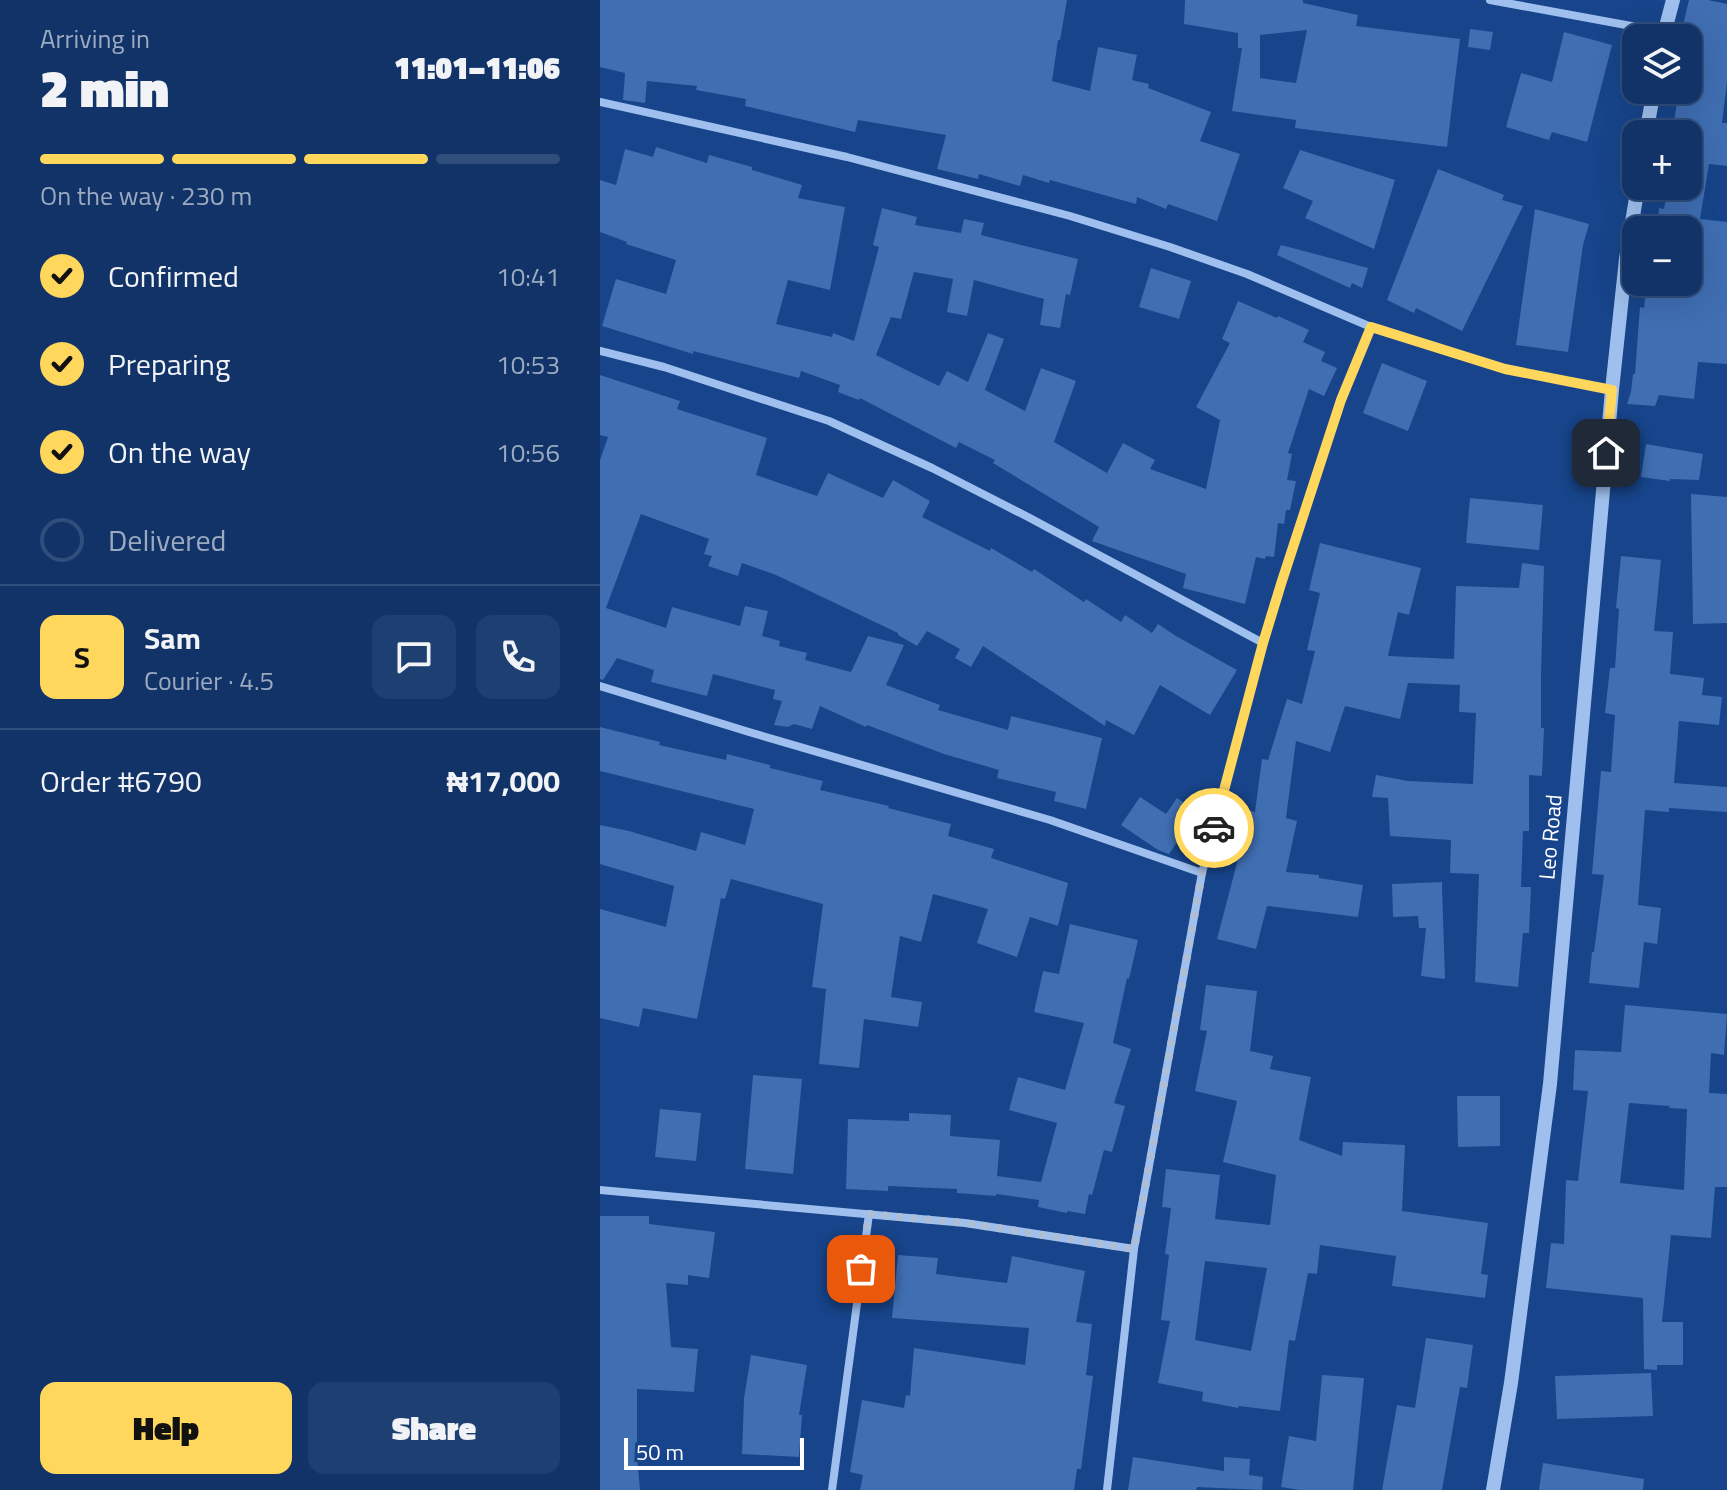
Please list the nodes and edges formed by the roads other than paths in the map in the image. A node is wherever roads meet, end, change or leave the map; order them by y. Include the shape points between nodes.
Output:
1 (1490, 0) edge
2 (1673, 0) edge
3 (1666, 24) edge
4 (1622, 27) edge
5 (600, 102) edge
6 (1636, 200) edge
7 (1371, 327) junction
8 (600, 351) edge
9 (1612, 390) junction
10 (1263, 643) junction
11 (600, 686) edge
12 (1202, 873) junction
13 (600, 1190) edge
14 (869, 1214) junction
15 (1134, 1249) junction
16 (832, 1490) edge
17 (1107, 1490) edge
18 (1493, 1490) edge

1 - 4 street
2 - 3 street
5 - 7 street via 847,157 1070,216 1247,274
6 - 9 street, Leo Road
7 - 9 street via 1505,369
7 - 10 street via 1341,400
8 - 10 street via 829,421 1028,517
9 - 18 street, Leo Road via 1550,1084
10 - 12 street
11 - 12 street via 1050,820
12 - 15 street
13 - 14 street
14 - 15 street
14 - 16 street
15 - 17 street

